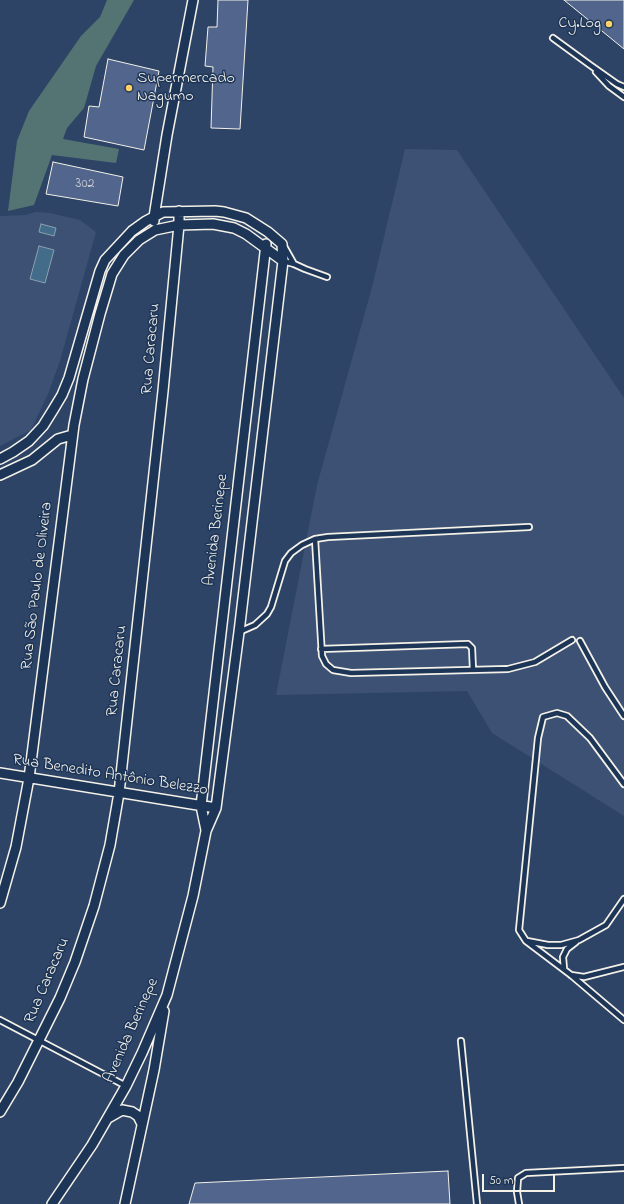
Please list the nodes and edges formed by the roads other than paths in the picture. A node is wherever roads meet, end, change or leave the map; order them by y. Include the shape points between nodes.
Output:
1 (193, 0) edge
2 (553, 38) dead end
3 (590, 66) junction
4 (624, 87) edge
5 (624, 97) edge
6 (179, 211) junction
7 (154, 216) junction
8 (179, 225) junction
9 (156, 230) junction
10 (268, 232) junction
11 (282, 244) junction
12 (265, 247) junction
13 (283, 261) junction
14 (294, 264) junction
15 (327, 277) dead end
16 (72, 435) junction
17 (0, 459) edge
18 (0, 476) edge
19 (529, 527) dead end
20 (315, 539) junction
21 (239, 632) junction
22 (572, 640) dead end
23 (580, 642) dead end
24 (321, 649) junction
25 (472, 670) junction
26 (624, 716) edge
27 (0, 773) edge
28 (29, 778) junction
29 (624, 784) edge
30 (119, 793) junction
31 (201, 806) junction
32 (216, 808) junction
33 (206, 831) junction
34 (624, 899) edge
35 (0, 903) edge
36 (526, 940) junction
37 (579, 940) junction
38 (624, 967) edge
39 (564, 969) junction
40 (571, 975) junction
41 (167, 995) junction
42 (0, 1020) edge
43 (624, 1020) edge
44 (40, 1040) junction
45 (461, 1041) dead end
46 (126, 1086) junction
47 (0, 1112) edge
48 (106, 1120) junction
49 (142, 1124) junction
50 (624, 1168) edge
51 (52, 1204) edge
52 (125, 1204) edge
53 (477, 1204) edge
54 (518, 1204) edge

1 - 7 street
2 - 3 lane
3 - 4 lane
3 - 5 lane
6 - 7 street via 163,212
6 - 8 street, Rua Caracaru
6 - 10 street via 224,212 246,218
7 - 9 street
7 - 17 street via 132,231 105,260 92,294 69,378 47,421 29,441
8 - 9 street, Rua São Paulo de Oliveira
8 - 12 street, Rua São Paulo de Oliveira via 213,224 234,228
8 - 30 street, Rua Caracaru
9 - 16 street, Rua São Paulo de Oliveira via 139,240 124,255 112,274 85,372
10 - 11 street
10 - 12 street, Avenida Berinepe
11 - 13 street, Avenida Berinepe
11 - 14 lane
12 - 13 street, Rua São Paulo de Oliveira
12 - 31 street, Avenida Berinepe
13 - 14 lane
13 - 21 street, Avenida Berinepe
14 - 15 lane
16 - 18 street via 58,439 32,460
16 - 28 street, Rua São Paulo de Oliveira
19 - 20 lane
20 - 21 lane via 291,553 285,561 267,614 255,625
20 - 24 lane
21 - 32 street, Avenida Berinepe
22 - 25 lane via 536,662 508,669
23 - 26 lane
24 - 25 lane via 329,667 351,673
24 - 25 lane via 468,644 472,648
27 - 28 street, Rua Benedito Antônio Belezzo
28 - 30 street, Rua Benedito Antônio Belezzo
28 - 35 street, Rua São Paulo de Oliveira via 16,847
29 - 36 lane via 590,738 567,716 557,713 543,717 538,738 519,930
30 - 31 street, Rua Benedito Antônio Belezzo
30 - 44 street, Rua Caracaru via 110,845 94,906 75,962
31 - 32 street, Rua Benedito Antônio Belezzo
31 - 33 street, Avenida Berinepe
32 - 33 street, Avenida Berinepe
33 - 41 street, Avenida Berinepe via 194,896
34 - 37 lane via 606,925
36 - 37 lane via 548,945 561,945
36 - 39 lane
37 - 39 lane via 567,949 563,957
38 - 40 lane via 584,977
39 - 40 lane
40 - 43 lane
41 - 46 street, Avenida Berinepe
41 - 49 street
42 - 44 lane
44 - 46 lane
44 - 47 street, Rua Caracaru
45 - 53 lane
46 - 48 street, Avenida Berinepe
48 - 49 street via 122,1110 138,1116
48 - 51 street, Avenida Berinepe
49 - 52 street
50 - 54 lane via 526,1173 518,1178

